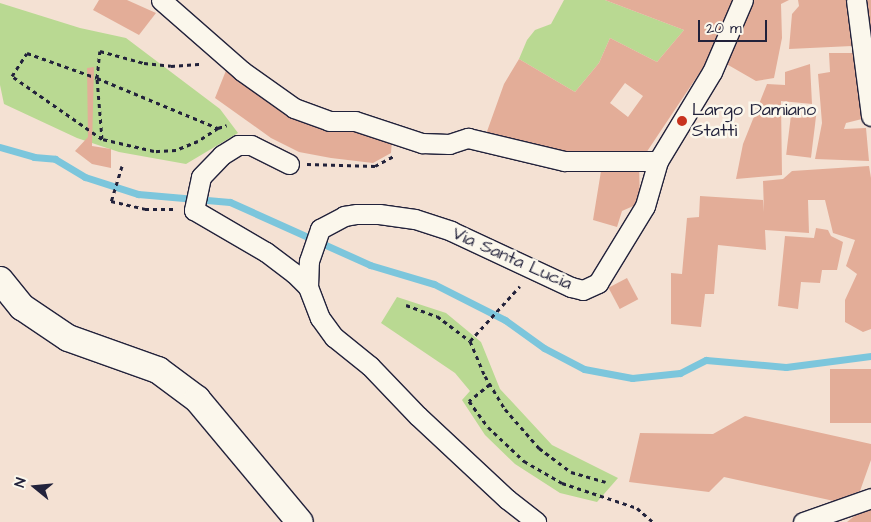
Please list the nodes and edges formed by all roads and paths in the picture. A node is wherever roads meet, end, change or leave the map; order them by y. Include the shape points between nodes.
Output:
1 (161, 0) edge
2 (743, 0) edge
3 (856, 0) edge
4 (217, 52) junction
5 (98, 78) junction
6 (871, 116) edge
7 (232, 124) dead end
8 (218, 128) junction
9 (397, 136) junction
10 (102, 140) junction
11 (658, 161) junction
12 (298, 162) junction
13 (314, 165) junction
14 (122, 166) dead end
15 (194, 210) junction
16 (0, 280) edge
17 (522, 284) dead end
18 (308, 287) junction
19 (406, 305) dead end
20 (470, 341) junction
21 (490, 384) junction
22 (606, 482) dead end
23 (871, 498) edge
24 (300, 522) edge
25 (536, 522) edge
26 (653, 522) edge
27 (803, 522) edge

1 - 4 street
2 - 11 street, Via Santa Lucia via 712,72
3 - 6 street
4 - 5 path via 204,64 171,66 144,63 100,51
4 - 9 street via 294,108 329,121 355,121
5 - 8 path
5 - 10 path
5 - 10 path via 27,53 12,76
7 - 8 path
8 - 10 path via 176,150 154,151
9 - 11 street via 422,143 448,144 468,138 564,160
9 - 13 path via 394,155 375,166
11 - 18 street, Via Santa Lucia via 645,206 598,283 583,290 451,231 415,219 379,214 338,218 320,229 309,260
12 - 13 path
12 - 13 path
12 - 15 street via 251,145 238,146 222,155 201,177
14 - 15 path via 111,202 145,208
15 - 18 street via 266,252
16 - 24 main road via 22,307 68,338 158,370 196,399
17 - 20 path
18 - 25 street via 320,318 334,337 370,366 418,416
19 - 20 path via 437,316
20 - 21 path
21 - 22 path via 505,410 539,448 571,472
21 - 26 path via 469,401 488,427 524,461 562,483 637,508
23 - 27 street

